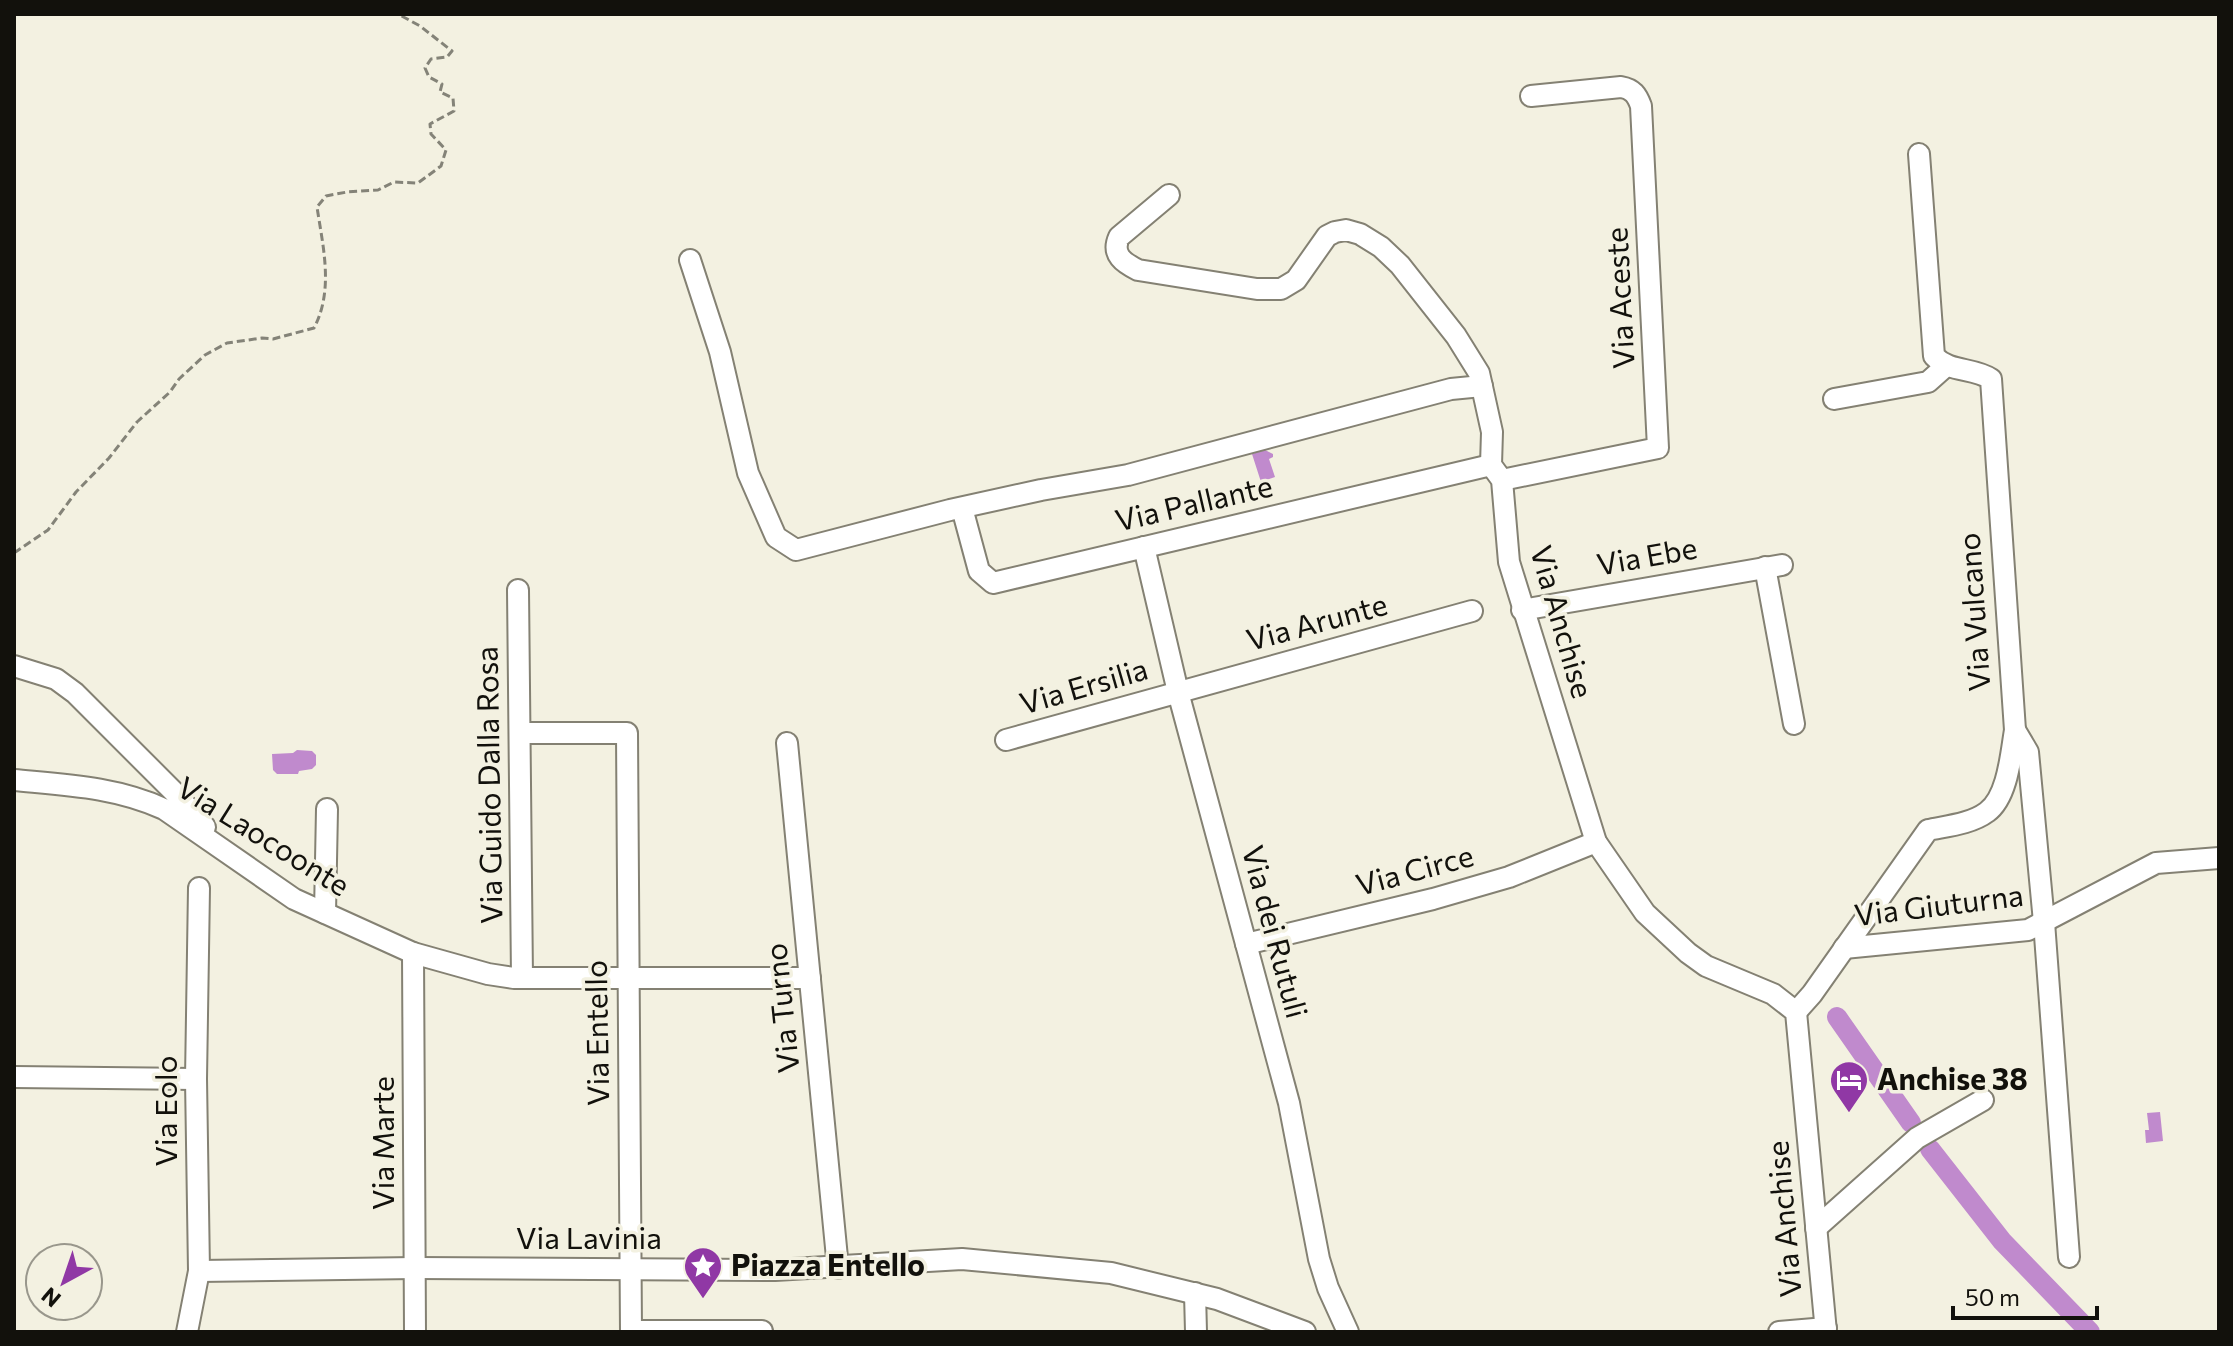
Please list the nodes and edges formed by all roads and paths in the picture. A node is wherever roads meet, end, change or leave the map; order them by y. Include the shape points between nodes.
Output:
1 (398, 14) edge
2 (1531, 96) dead end
3 (1919, 154) dead end
4 (1169, 195) dead end
5 (690, 260) dead end
6 (1946, 366) junction
7 (1482, 386) junction
8 (1834, 399) dead end
9 (1496, 472) junction
10 (962, 508) junction
11 (1144, 547) junction
12 (14, 553) edge
13 (518, 590) dead end
14 (1522, 610) junction
15 (1472, 611) dead end
16 (14, 666) edge
17 (1178, 692) junction
18 (1794, 724) dead end
19 (2015, 730) junction
20 (520, 733) junction
21 (1006, 740) dead end
22 (787, 743) dead end
23 (14, 780) edge
24 (327, 809) dead end
25 (1596, 842) junction
26 (227, 851) junction
27 (2219, 858) edge
28 (199, 888) dead end
29 (325, 913) junction
30 (2044, 922) junction
31 (1246, 944) junction
32 (1844, 948) junction
33 (413, 953) junction
34 (522, 978) junction
35 (810, 978) junction
36 (627, 979) junction
37 (1796, 1012) junction
38 (14, 1077) edge
39 (196, 1079) junction
40 (1983, 1100) dead end
41 (1816, 1228) junction
42 (2069, 1257) dead end
43 (415, 1268) junction
44 (838, 1268) junction
45 (631, 1270) junction
46 (199, 1271) junction
47 (1195, 1293) junction
48 (1826, 1330) edge
49 (631, 1331) edge
50 (762, 1331) edge
51 (187, 1332) edge
52 (415, 1332) edge
53 (1196, 1332) edge
54 (1305, 1332) edge
55 (1348, 1332) edge
56 (1779, 1332) edge

1 - 12 path via 452,51 431,59 425,68 442,84 440,92 453,98 454,111 430,124 431,134 446,150 441,166 418,183 394,182 378,190 326,196 317,207 326,273 322,312 314,328 227,343 205,355 137,422 48,530
2 - 9 street, Via Aceste via 1621,87 1634,92 1641,106 1658,448
3 - 6 street via 1932,346 1934,356
4 - 7 street, Via Anchise via 1119,237 1117,253 1127,265 1281,289 1296,280 1327,236 1346,230 1360,234 1400,265 1456,336
5 - 10 street via 720,352 748,473 783,544 796,550
6 - 8 street via 1928,382
6 - 19 street, Via Vulcano via 1991,379
7 - 9 street, Via Anchise
7 - 10 street via 1451,389 1128,475
9 - 11 street, Via Pallante
9 - 14 street, Via Anchise
10 - 11 street, Via Pallante via 979,571 993,583
11 - 17 street, Via dei Rutuli
13 - 20 street, Via Guido Dalla Rosa
14 - 18 street, Via Ebe via 1773,566
14 - 25 street, Via Anchise
15 - 17 street, Via Arunte
16 - 26 street via 56,679 75,693
17 - 21 street, Via Ersilia
17 - 31 street, Via dei Rutuli
19 - 30 street via 2028,752
19 - 32 street, Via Vulcano via 2004,785 1992,807 1964,823 1928,830
20 - 34 street, Via Guido Dalla Rosa
20 - 36 street, Via Entello via 627,733
22 - 35 street, Via Turno
23 - 26 street, Via Laocoonte via 104,788 147,801
24 - 29 street
25 - 31 street, Via Circe via 1494,882
25 - 37 street, Via Anchise via 1645,913 1688,953 1773,994
26 - 29 street, Via Laocoonte via 294,899
27 - 30 street, Via Giuturna via 2156,863
28 - 39 street, Via Eolo
29 - 33 street, Via Laocoonte
30 - 32 street, Via Giuturna via 2028,930
30 - 42 street
31 - 55 street, Via dei Rutuli via 1289,1103 1319,1259
32 - 37 street, Via Vulcano
33 - 34 street, Via Laocoonte
33 - 43 street, Via Marte
34 - 36 street, Via Laocoonte
35 - 36 street, Via Laocoonte
35 - 44 street, Via Turno
36 - 45 street, Via Entello
37 - 41 street, Via Anchise
38 - 39 street
39 - 46 street, Via Eolo
40 - 41 street via 1917,1138
41 - 48 street, Via Anchise
43 - 45 street, Via Lavinia
43 - 46 street, Via Lavinia
43 - 52 street, Via Marte
44 - 45 street, Via Lavinia
44 - 47 street, Via Lavinia via 962,1259 1013,1262 1111,1273
45 - 49 street, Via Entello
46 - 51 street, Via Eolo
47 - 53 street
47 - 54 street, Via Lavinia
48 - 56 street
49 - 50 street

